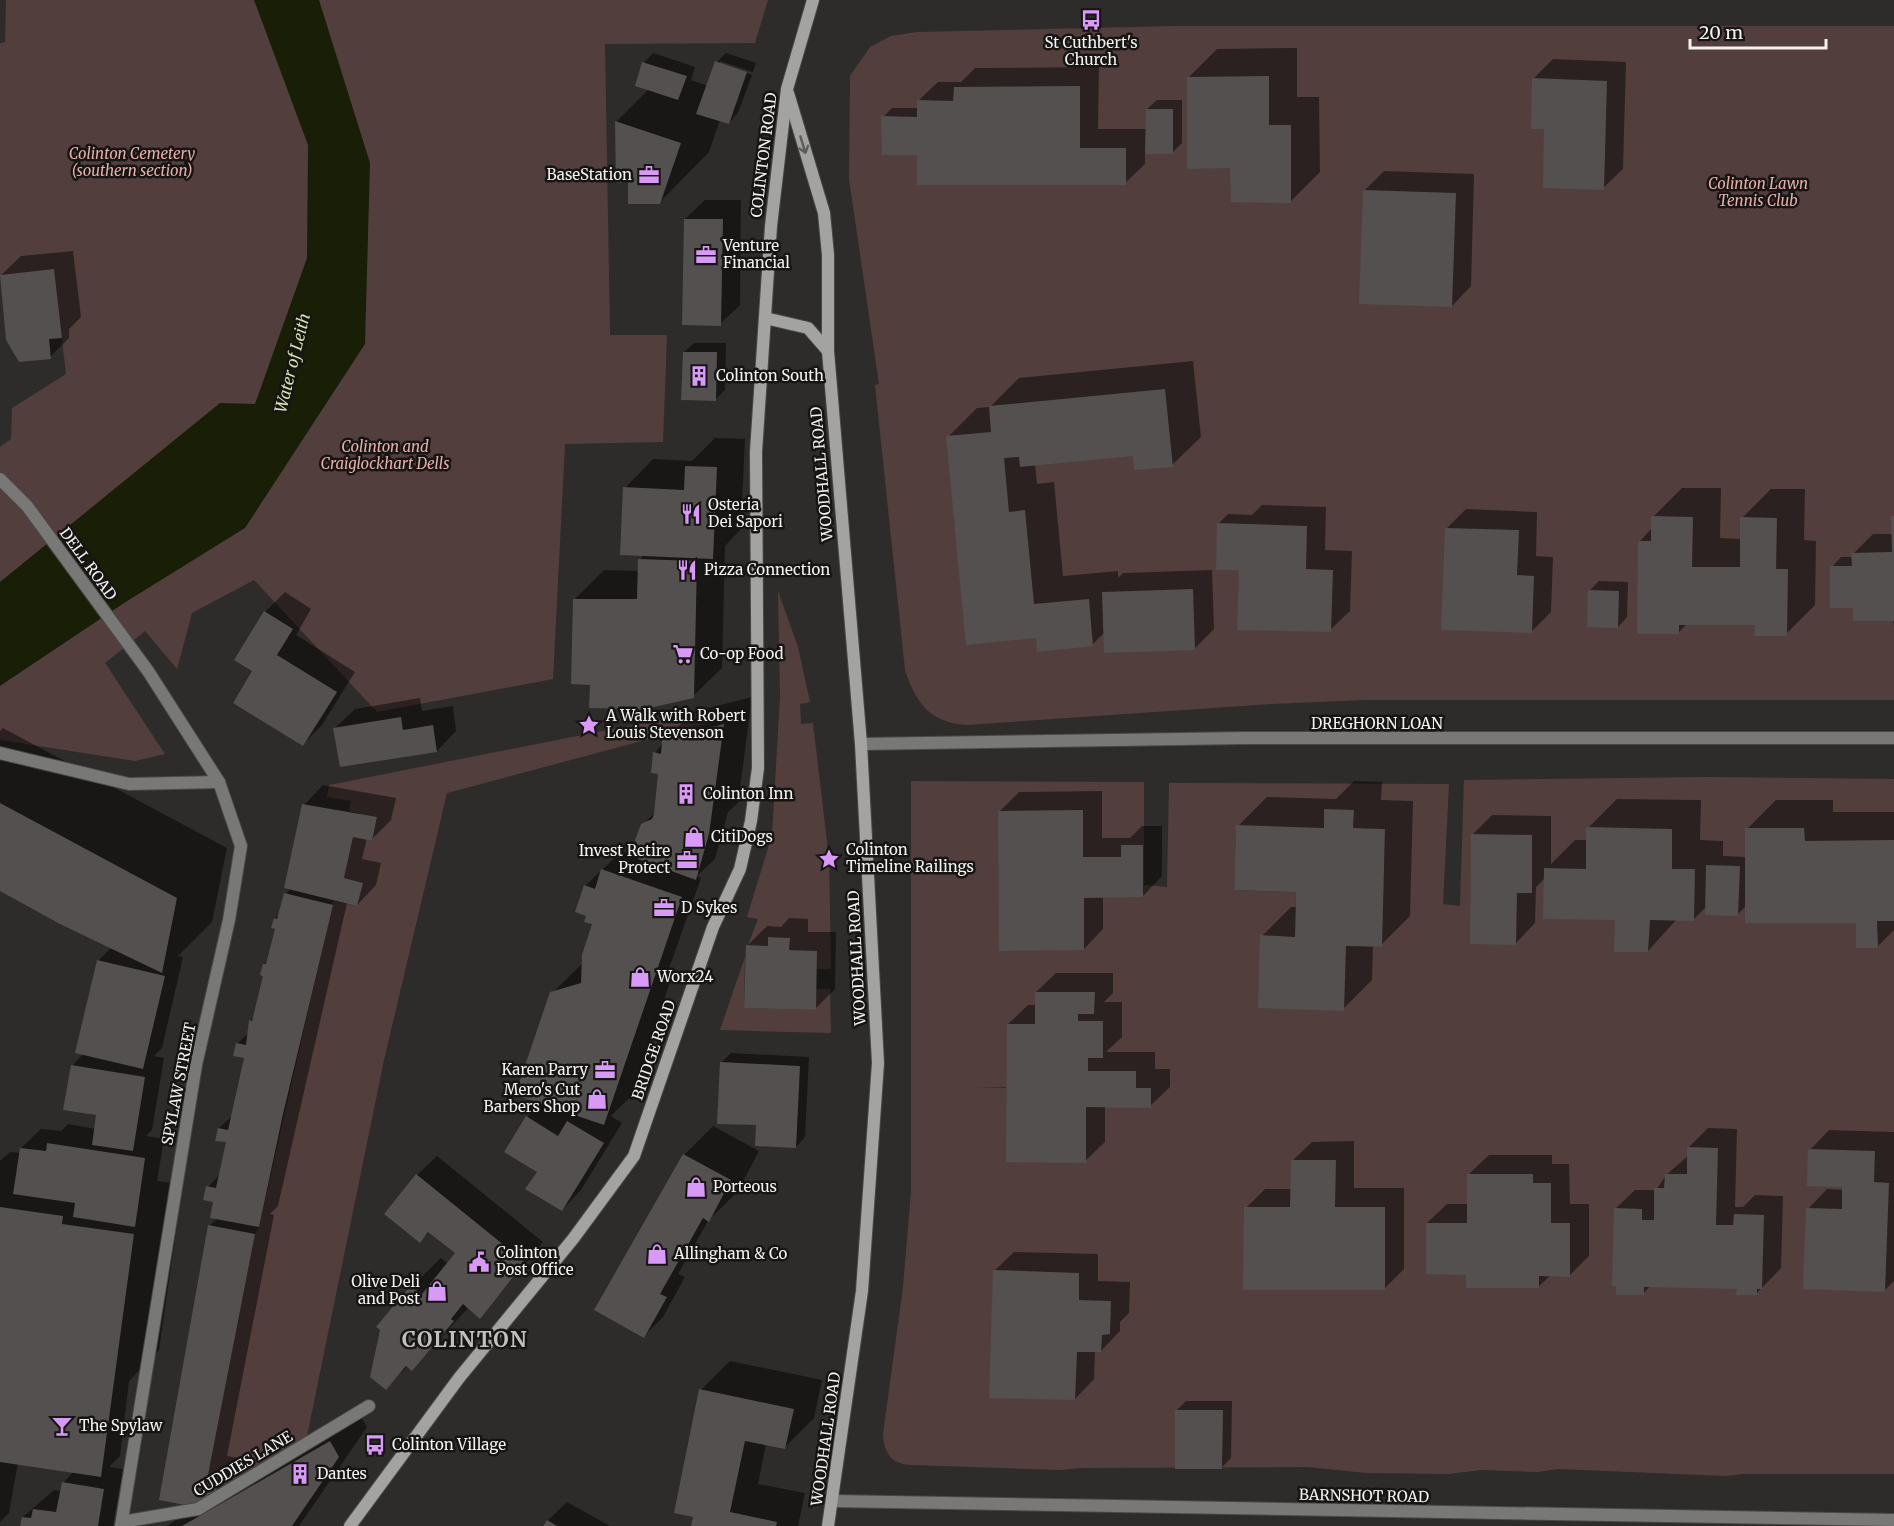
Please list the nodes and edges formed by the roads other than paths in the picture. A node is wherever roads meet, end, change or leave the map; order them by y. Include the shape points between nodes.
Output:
1 (813, 0) edge
2 (787, 89) junction
3 (765, 318) junction
4 (828, 351) junction
5 (0, 479) edge
6 (148, 671) joint
7 (1894, 738) edge
8 (861, 744) junction
9 (0, 753) edge
10 (219, 782) junction
11 (369, 1406) dead end
12 (833, 1501) junction
13 (1894, 1520) edge
14 (121, 1524) edge
15 (350, 1526) edge
16 (828, 1526) edge

1 - 2 main road, COLINTON ROAD
2 - 3 main road, COLINTON ROAD
2 -> 4 main road, WOODHALL ROAD via 824,213
3 - 4 main road via 808,328
3 - 15 main road, BRIDGE ROAD via 756,452 758,768 740,869 713,927 634,1156 573,1239 459,1378
4 - 8 main road, WOODHALL ROAD
5 - 6 street, DELL ROAD via 27,506
6 - 10 street, SPYLAW STREET
7 - 8 street, DREGHORN LOAN via 1244,738
8 - 12 main road, WOODHALL ROAD via 878,1063 862,1291
9 - 10 street via 129,784
10 - 14 street, SPYLAW STREET via 241,846 229,920 196,1065
11 - 14 street, CUDDIES LANE via 198,1509
12 - 13 street, BARNSHOT ROAD
12 - 16 main road, WOODHALL ROAD

